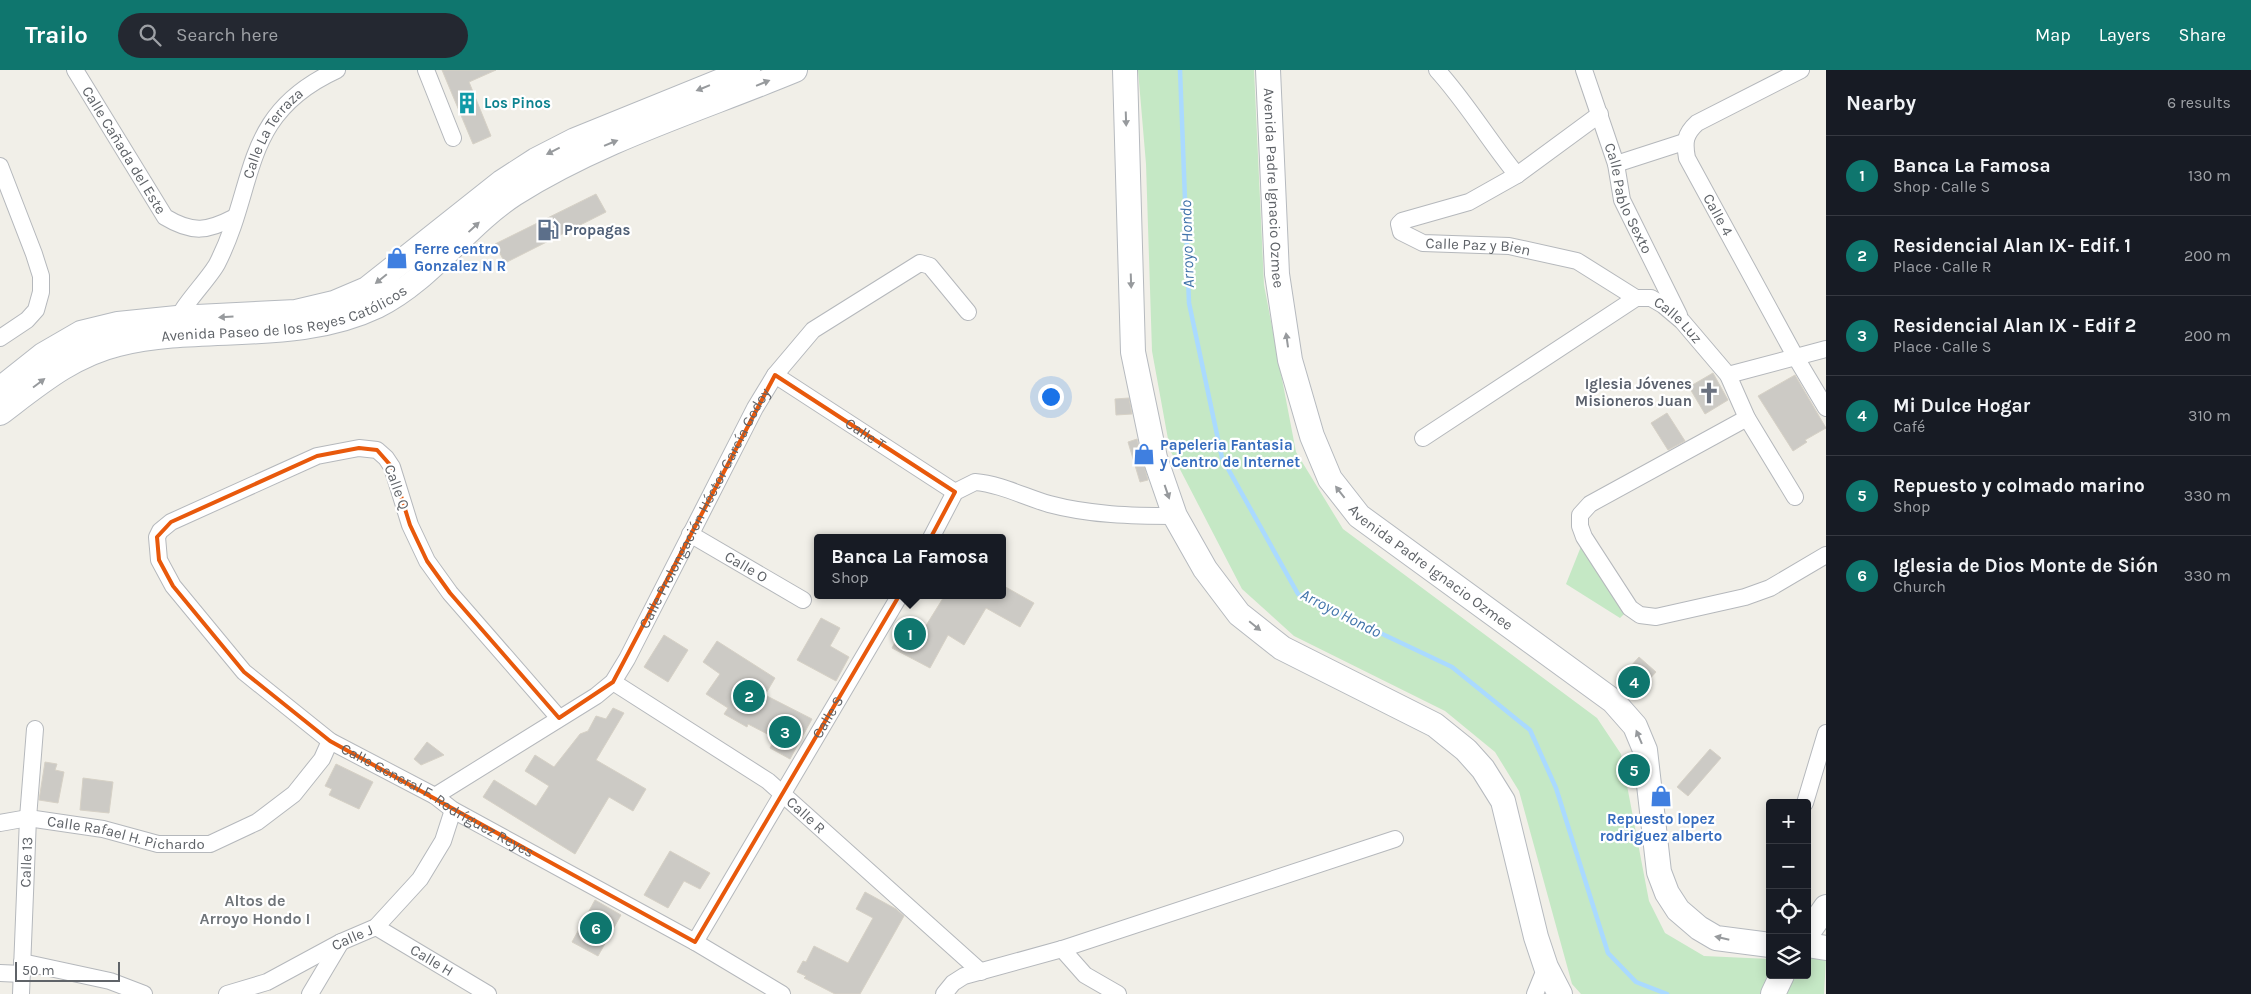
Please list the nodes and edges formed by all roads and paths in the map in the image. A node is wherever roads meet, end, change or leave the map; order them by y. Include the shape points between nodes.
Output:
1 (75, 70) edge
2 (336, 70) edge
3 (426, 70) edge
4 (748, 70) edge
5 (795, 70) edge
6 (1125, 70) edge
7 (1268, 70) edge
8 (1437, 70) edge
9 (1584, 70) edge
10 (1801, 70) edge
11 (1600, 114) junction
12 (453, 138) dead end
13 (1684, 142) junction
14 (1616, 164) junction
15 (0, 166) edge
16 (1518, 175) junction
17 (235, 217) junction
18 (1636, 298) junction
19 (968, 312) dead end
20 (1682, 321) junction
21 (177, 327) junction
22 (0, 338) edge
23 (1826, 349) edge
24 (1795, 356) junction
25 (775, 375) junction
26 (1728, 375) junction
27 (0, 390) edge
28 (1826, 408) edge
29 (0, 413) edge
30 (1747, 418) junction
31 (1423, 438) dead end
32 (955, 492) junction
33 (1795, 497) dead end
34 (1175, 516) junction
35 (690, 534) junction
36 (933, 534) edge
37 (157, 537) joint
38 (1826, 555) edge
39 (898, 599) edge
40 (803, 600) dead end
41 (613, 682) junction
42 (559, 718) junction
43 (35, 729) dead end
44 (1826, 733) edge
45 (330, 741) junction
46 (782, 792) junction
47 (435, 796) junction
48 (1806, 799) edge
49 (453, 810) junction
50 (28, 818) junction
51 (0, 823) edge
52 (1395, 839) dead end
53 (1826, 907) edge
54 (376, 927) junction
55 (1811, 928) edge
56 (341, 942) junction
57 (695, 942) junction
58 (1766, 944) edge
59 (1811, 946) edge
60 (1826, 948) edge
61 (1062, 949) junction
62 (1546, 967) junction
63 (22, 968) junction
64 (981, 972) junction
65 (0, 973) edge
66 (1780, 979) edge
67 (21, 994) edge
68 (144, 994) edge
69 (227, 994) edge
70 (310, 994) edge
71 (488, 994) edge
72 (782, 994) edge
73 (944, 994) edge
74 (1118, 994) edge
75 (1535, 994) edge
76 (1560, 994) edge
77 (1773, 994) edge

1 - 17 street, Calle Cañada del Este via 165,217 193,229 212,228
2 - 17 street, Calle La Terraza via 294,95 266,129
3 - 12 street
4 -> 21 street, Avenida Paseo de los Reyes Católicos via 575,140 536,160 502,182 367,290 334,303 296,312 226,317
21 -> 5 street, Avenida Paseo de los Reyes Católicos via 277,331 326,324 377,306 402,291 504,201 544,175 604,146
6 -> 34 street via 1133,352 1155,458
58 -> 7 street, Avenida Padre Ignacio Ozmee via 1716,938 1678,910 1666,893 1659,872 1645,750 1635,726 1613,701 1359,516 1330,479 1312,436 1290,360 1277,274
8 - 16 street via 1460,95 1493,145
9 - 11 street, Calle Pablo Sexto
10 - 13 street via 1697,122 1688,130
11 - 14 street, Calle Pablo Sexto
11 - 16 street, Calle Paz y Bien
13 - 14 street
13 - 24 street, Calle 4 via 1687,158
14 - 20 street, Calle Pablo Sexto via 1622,200
15 - 22 street via 41,276 36,310
16 - 18 street, Calle Paz y Bien via 1469,202 1402,220 1399,224 1401,232 1424,243 1509,246 1577,261
17 - 21 street, Calle La Terraza via 212,272
18 - 20 street, Calle Luz via 1651,298
18 - 31 street, Calle Luz
19 - 25 street, Calle Prolongación Héctor García Godoy via 930,266 920,264 813,330
20 - 26 street, Calle Luz
21 - 27 street, Avenida Paseo de los Reyes Católicos via 118,324 80,333 43,355
29 -> 21 street, Avenida Paseo de los Reyes Católicos via 72,361
23 - 24 street
24 - 26 street
24 - 28 street, Calle 4
25 - 32 street, Calle T
25 - 35 street, Calle Prolongación Héctor García Godoy
26 - 30 street, Calle Luz
30 - 33 street, Calle Luz
30 - 38 street via 1590,504 1580,514 1584,538 1630,608 1640,615 1656,617 1762,591
32 - 34 street via 975,482 1089,512
32 - 36 street
34 -> 62 street via 1205,569 1239,614 1282,648 1435,725 1466,750 1483,769 1503,801
35 - 40 street, Calle O
35 - 41 street, Calle Prolongación Héctor García Godoy
37 - 42 street, Calle Q via 171,522 317,456 359,448 377,450 392,467 410,525 427,561 450,594
37 - 45 street, Calle General F. Rodríguez Reyes via 159,560 173,586 244,672
39 - 46 street, Calle S
41 - 42 street, Calle Prolongación Héctor García Godoy
41 - 46 street, Calle R via 681,723
42 - 47 street, Calle Prolongación Héctor García Godoy
43 - 50 street, Calle 13
44 - 48 street
45 - 47 street, Calle General F. Rodríguez Reyes
45 - 50 street, Calle Rafael H. Pichardo via 322,759 294,794 257,822 210,844 158,844 103,829
46 - 57 street, Calle S
46 - 64 street, Calle R
47 - 49 street, Calle General F. Rodríguez Reyes
49 - 54 street, Calle J via 443,841 420,879
49 - 57 street, Calle General F. Rodríguez Reyes
50 - 51 street, Calle Rafael H. Pichardo
50 - 63 street, Calle 13
52 - 61 street
53 - 55 street
54 - 56 street, Calle J
54 - 71 street, Calle H
56 - 69 street, Calle J via 267,982
56 - 70 street
57 - 72 street, Calle General F. Rodríguez Reyes
59 - 60 street
61 - 64 street
61 - 74 street via 1086,976
62 - 75 street
62 - 76 street
63 - 65 street
63 - 67 street, Calle 13
63 - 68 street via 110,981
64 - 73 street via 958,979
66 - 77 street

